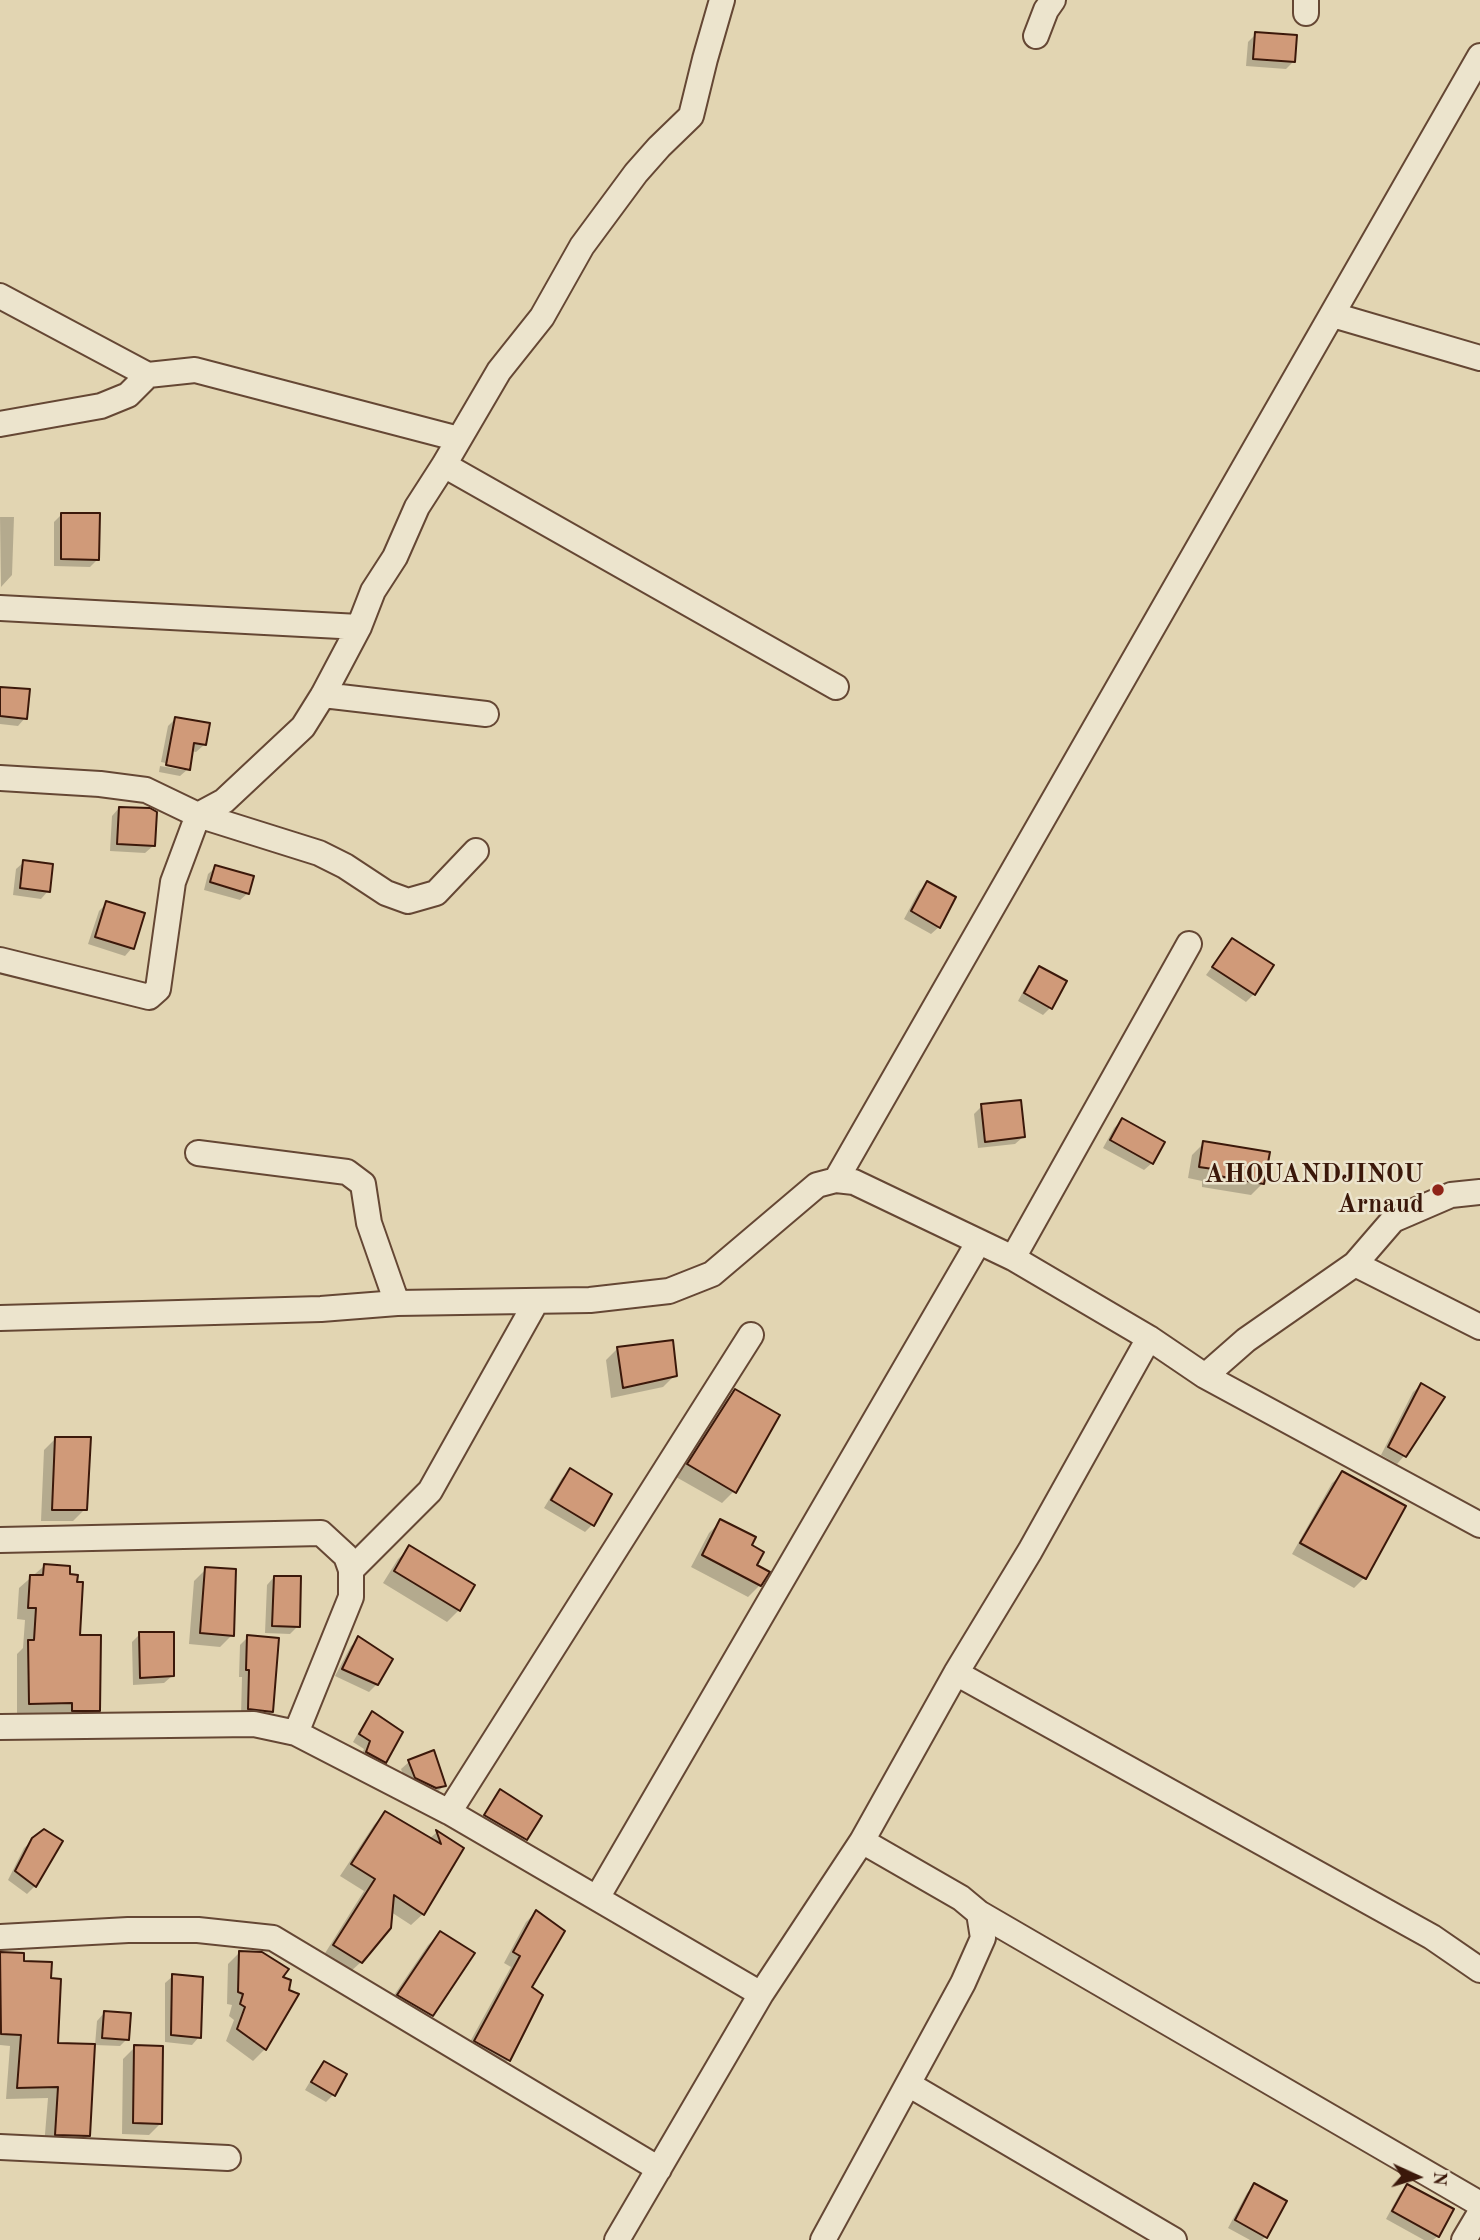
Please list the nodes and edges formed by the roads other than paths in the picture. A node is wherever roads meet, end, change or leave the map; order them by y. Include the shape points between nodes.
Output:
1 (722, 0) edge
2 (1053, 0) edge
3 (1036, 36) dead end
4 (1480, 56) edge
5 (0, 296) edge
6 (1333, 315) junction
7 (1480, 358) edge
8 (148, 375) junction
9 (0, 424) edge
10 (459, 439) junction
11 (444, 465) junction
12 (0, 607) edge
13 (359, 627) junction
14 (836, 687) dead end
15 (323, 695) junction
16 (486, 714) dead end
17 (0, 778) edge
18 (198, 815) junction
19 (476, 851) dead end
20 (1189, 944) dead end
21 (0, 960) edge
22 (198, 1153) dead end
23 (836, 1180) junction
24 (1480, 1192) edge
25 (978, 1243) junction
26 (1013, 1258) junction
27 (1355, 1264) junction
28 (536, 1302) junction
29 (397, 1303) junction
30 (0, 1318) edge
31 (1480, 1327) edge
32 (751, 1335) dead end
33 (1149, 1338) junction
34 (1205, 1376) junction
35 (1480, 1525) edge
36 (0, 1539) edge
37 (351, 1570) junction
38 (956, 1673) junction
39 (0, 1727) edge
40 (296, 1733) junction
41 (449, 1812) junction
42 (862, 1841) junction
43 (597, 1898) junction
44 (979, 1913) junction
45 (0, 1937) edge
46 (1480, 1970) edge
47 (761, 1994) junction
48 (908, 2084) junction
49 (0, 2147) edge
50 (228, 2158) dead end
51 (659, 2169) junction
52 (1480, 2204) edge
53 (1480, 2213) edge
54 (617, 2240) edge
55 (823, 2240) edge
56 (1174, 2240) edge
57 (1465, 2240) edge

1 - 10 street via 691,116 636,173 582,246 542,317 499,371
2 - 3 street
4 - 6 street
5 - 8 street
6 - 7 street
6 - 23 street
8 - 9 street via 128,394 102,406
8 - 10 street via 195,370
10 - 11 street
11 - 13 street via 417,506
11 - 14 street
12 - 13 street
13 - 15 street
15 - 16 street
15 - 18 street via 303,727 225,801
17 - 18 street via 146,790
18 - 19 street via 319,853 408,901 436,893
18 - 21 street via 173,882 158,989 149,997
20 - 26 street
22 - 29 street via 347,1172 363,1184 369,1223
23 - 25 street via 854,1182
23 - 28 street via 817,1185 712,1274 669,1291
24 - 27 street via 1451,1195 1393,1220
25 - 26 street
25 - 43 street
26 - 33 street
27 - 31 street
27 - 34 street via 1246,1340
28 - 29 street
28 - 37 street via 430,1491
29 - 30 street
32 - 41 street
33 - 34 street
33 - 38 street
34 - 35 street
36 - 37 street via 321,1533 346,1556
37 - 40 street via 351,1597
38 - 42 street
38 - 46 street via 1432,1937
39 - 40 street via 254,1724
40 - 41 street
41 - 43 street
42 - 44 street
42 - 47 street
43 - 47 street
44 - 48 street via 983,1938
44 - 52 street
45 - 51 street via 198,1930 273,1938
47 - 51 street
48 - 55 street
48 - 56 street
49 - 50 street
51 - 54 street
53 - 57 street

